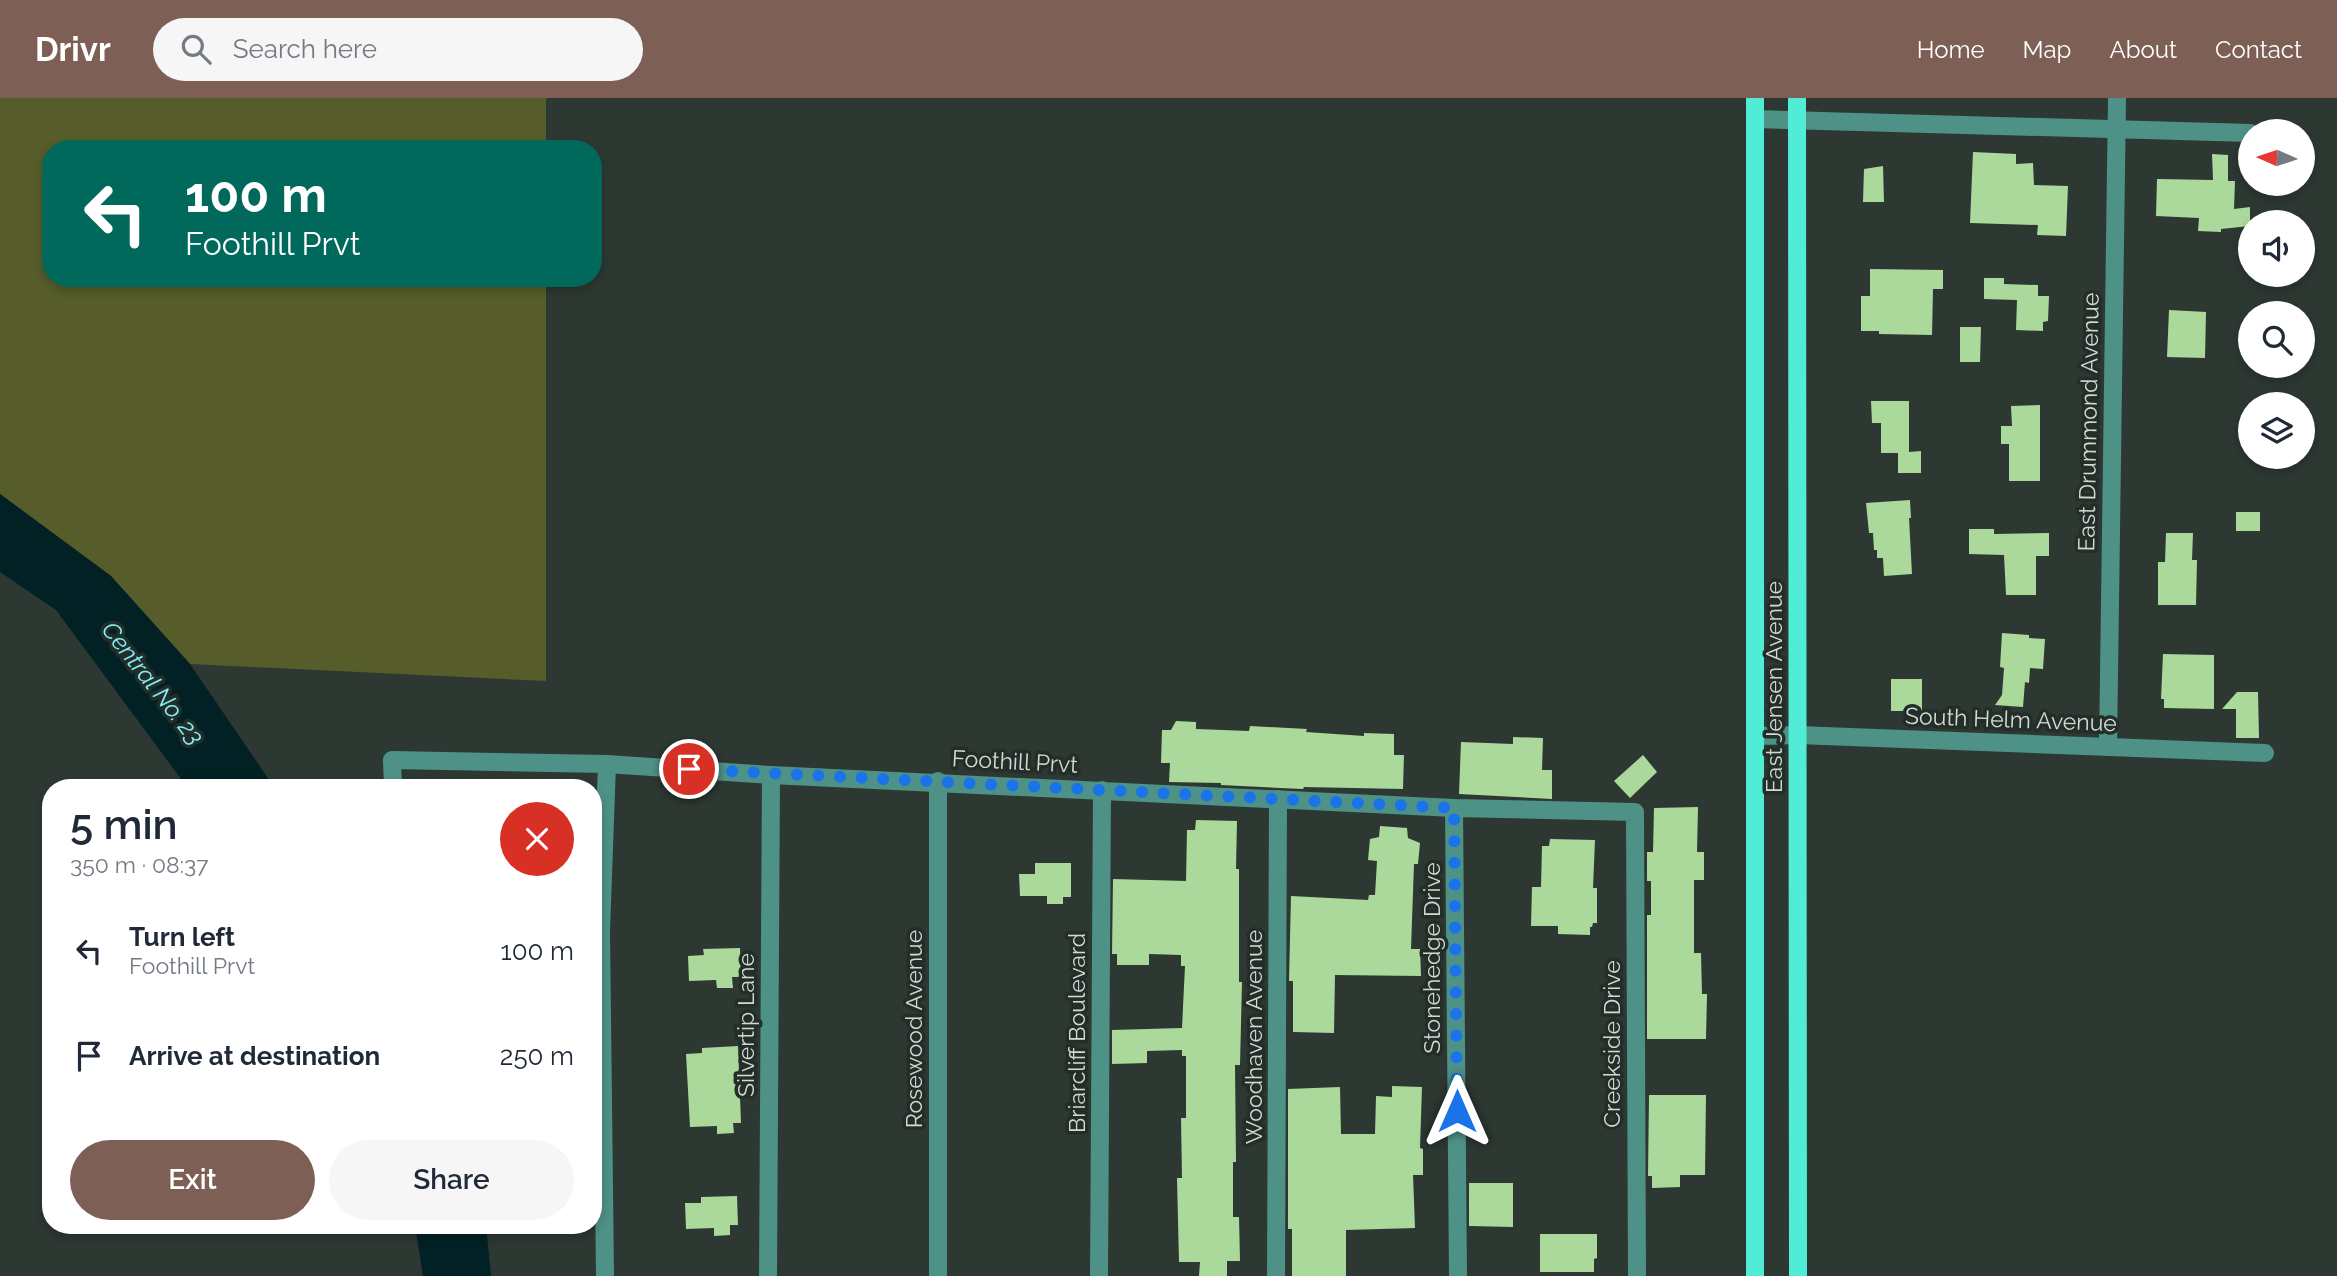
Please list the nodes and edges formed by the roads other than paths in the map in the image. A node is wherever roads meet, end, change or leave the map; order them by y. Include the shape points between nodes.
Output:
1 (1755, 98) edge
2 (1797, 98) edge
3 (2117, 98) edge
4 (1755, 119) junction
5 (1797, 120) junction
6 (2117, 129) junction
7 (2238, 134) edge
8 (1798, 735) junction
9 (1755, 736) junction
10 (2108, 747) junction
11 (2265, 753) dead end
12 (607, 764) junction
13 (771, 775) junction
14 (393, 779) edge
15 (938, 781) junction
16 (1102, 790) junction
17 (1278, 799) junction
18 (1454, 808) junction
19 (1634, 812) joint
20 (602, 848) edge
21 (602, 1206) edge
22 (605, 1276) edge
23 (768, 1276) edge
24 (938, 1276) edge
25 (1099, 1276) edge
26 (1276, 1276) edge
27 (1458, 1276) edge
28 (1637, 1276) edge
29 (1755, 1276) edge
30 (1798, 1276) edge

1 - 4 main road, East Jensen Avenue
2 - 5 main road, East Jensen Avenue
3 - 6 street, East Drummond Avenue
4 - 5 street
4 - 9 main road, East Jensen Avenue
5 - 6 street
5 - 8 main road, East Jensen Avenue
6 - 7 street
6 - 10 street, East Drummond Avenue
8 - 9 street, South Helm Avenue
8 - 10 street, South Helm Avenue
8 - 30 main road, East Jensen Avenue
9 - 29 main road, East Jensen Avenue
10 - 11 street, South Helm Avenue
12 - 13 street, Foothill Prvt
12 - 14 street, Foothill Prvt via 393,760
12 - 20 street
13 - 15 street, Foothill Prvt
13 - 23 street, Silvertip Lane
15 - 16 street, Foothill Prvt
15 - 24 street, Rosewood Avenue
16 - 17 street, Foothill Prvt
16 - 25 street, Briarcliff Boulevard
17 - 18 street, Foothill Prvt
17 - 26 street, Woodhaven Avenue
18 - 19 street, Foothill Prvt
18 - 27 street, Stonehedge Drive
19 - 28 street, Creekside Drive
21 - 22 street

